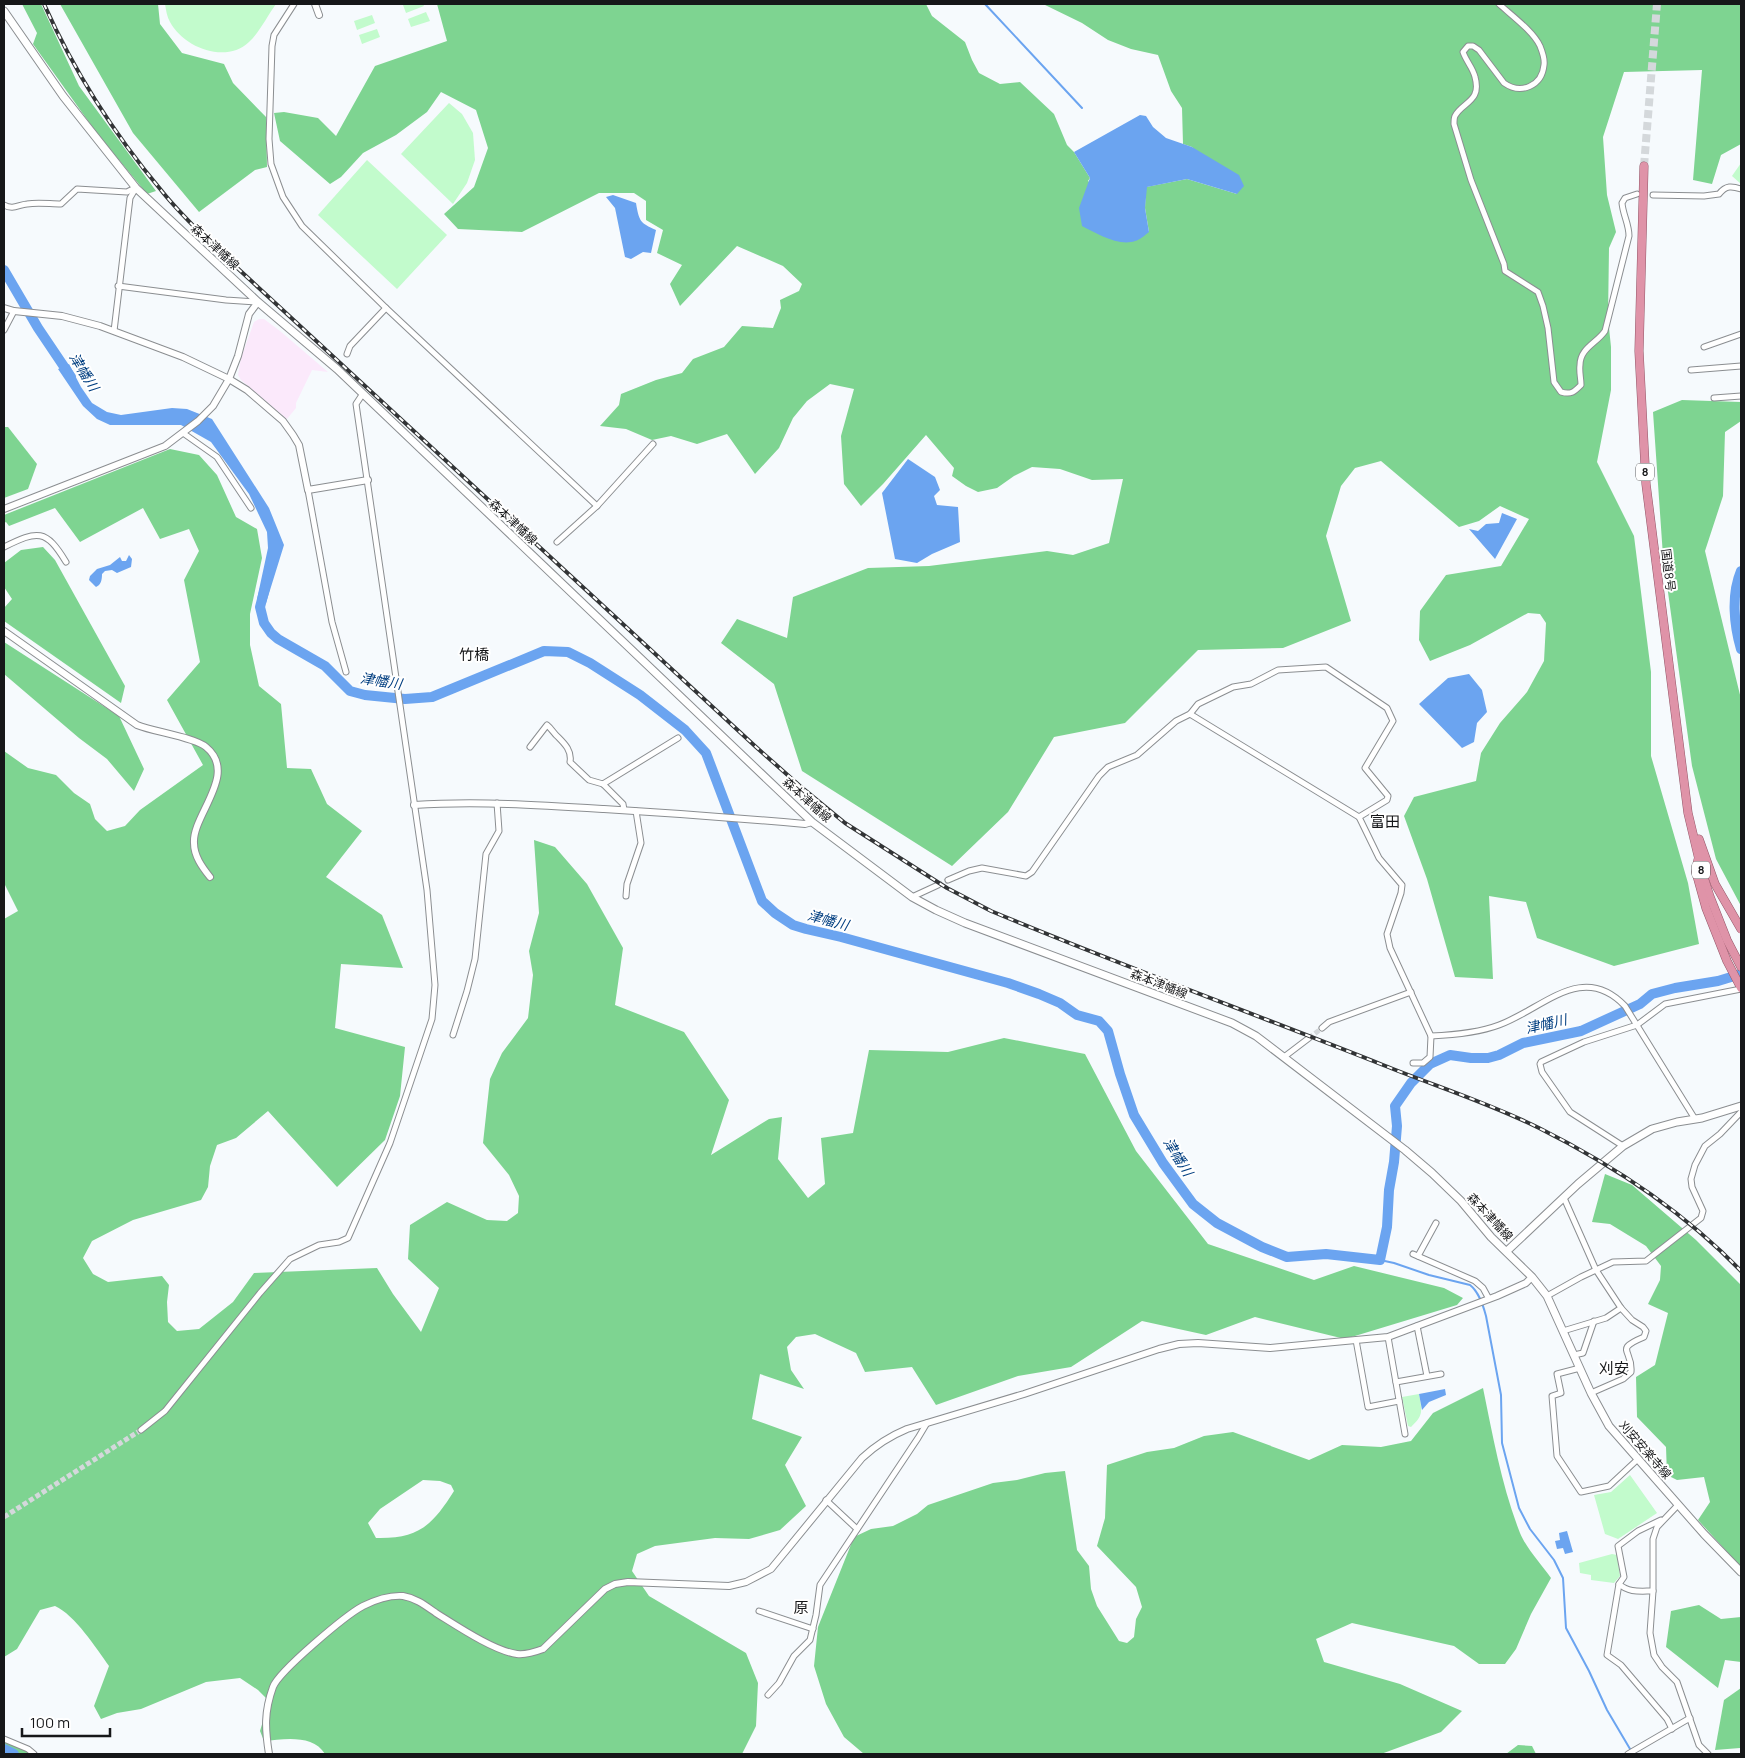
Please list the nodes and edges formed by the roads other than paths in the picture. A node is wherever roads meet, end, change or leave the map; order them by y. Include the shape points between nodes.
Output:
1 (294, 4) edge
2 (315, 4) edge
3 (1499, 4) edge
4 (4, 11) edge
5 (319, 15) dead end
6 (1644, 166) tunnel mouth
7 (136, 188) junction
8 (1741, 188) edge
9 (1637, 194) dead end
10 (1653, 194) dead end
11 (4, 204) edge
12 (118, 286) junction
13 (258, 302) junction
14 (4, 308) edge
15 (386, 308) junction
16 (14, 312) junction
17 (4, 330) edge
18 (114, 331) junction
19 (1741, 334) edge
20 (1704, 347) dead end
21 (347, 354) dead end
22 (1741, 366) edge
23 (1691, 370) dead end
24 (229, 379) junction
25 (362, 395) junction
26 (1741, 396) edge
27 (1714, 398) dead end
28 (182, 433) junction
29 (652, 444) dead end
30 (368, 480) junction
31 (308, 490) junction
32 (597, 506) junction
33 (251, 508) dead end
34 (4, 509) edge
35 (557, 542) dead end
36 (4, 547) edge
37 (66, 562) dead end
38 (4, 631) edge
39 (346, 672) dead end
40 (1190, 714) junction
41 (678, 738) dead end
42 (530, 748) dead end
43 (1684, 777) junction
44 (603, 784) junction
45 (496, 803) junction
46 (414, 805) junction
47 (624, 810) junction
48 (636, 811) junction
49 (1359, 817) junction
50 (812, 822) junction
51 (1699, 858) junction
52 (210, 877) dead end
53 (948, 880) tunnel mouth
54 (938, 884) tunnel mouth
55 (626, 896) dead end
56 (912, 897) junction
57 (1741, 929) edge
58 (1741, 967) edge
59 (1741, 988) edge
60 (1411, 992) junction
61 (1637, 1024) junction
62 (1322, 1028) tunnel mouth
63 (453, 1034) dead end
64 (1431, 1036) junction
65 (1309, 1038) tunnel mouth
66 (1284, 1057) junction
67 (1413, 1063) dead end
68 (1741, 1111) edge
69 (1695, 1119) junction
70 (1623, 1146) junction
71 (1564, 1198) junction
72 (1436, 1223) dead end
73 (1507, 1251) junction
74 (1596, 1270) junction
75 (1532, 1277) junction
76 (1547, 1296) junction
77 (1487, 1300) junction
78 (1621, 1308) junction
79 (1594, 1322) junction
80 (1417, 1326) junction
81 (1563, 1331) junction
82 (1388, 1337) junction
83 (1356, 1340) junction
84 (1574, 1356) junction
85 (1580, 1368) junction
86 (1441, 1374) dead end
87 (1426, 1376) junction
88 (1396, 1382) junction
89 (1591, 1393) junction
90 (1399, 1401) junction
91 (927, 1423) junction
92 (141, 1430) tunnel mouth
93 (1405, 1434) dead end
94 (1638, 1459) junction
95 (826, 1500) junction
96 (1678, 1505) junction
97 (1662, 1520) junction
98 (857, 1529) junction
99 (1741, 1572) edge
100 (1618, 1584) junction
101 (1653, 1591) junction
102 (759, 1611) dead end
103 (813, 1629) junction
104 (768, 1695) dead end
105 (1690, 1718) junction
106 (1672, 1729) junction
107 (4, 1739) edge
108 (34, 1754) edge
109 (269, 1754) edge
110 (1628, 1754) edge
111 (1708, 1754) edge

1 - 15 street via 274,35 272,46 269,138 277,184 302,226
2 - 5 street
3 - 9 street via 1539,44 1545,62 1543,71 1537,83 1525,89 1509,86 1479,50 1468,46 1463,52 1475,76 1474,98 1455,116 1454,124 1471,180 1506,271 1538,292 1554,382 1561,392 1573,393 1580,385 1582,355 1605,331 1629,236 1622,203 1625,198
4 - 7 main road, 森本津幡線 via 63,96
6 - 43 highway, 国道8号 / 8 via 1639,351 1643,445
7 - 11 street via 127,192 77,189 61,204 26,204 10,208
7 - 12 street via 130,198
7 - 13 main road, 森本津幡線
8 - 10 street via 1728,186 1719,194 1704,196
12 - 13 street
12 - 18 street
13 - 24 street via 248,314
13 - 25 main road, 森本津幡線
14 - 16 street
15 - 21 street via 350,346
15 - 32 street
16 - 17 street
16 - 18 street via 62,316
18 - 24 street via 183,357
19 - 20 street
22 - 23 street
24 - 28 street via 212,406
24 - 31 street via 283,421 293,435 299,445
25 - 30 street via 356,404
25 - 50 main road, 森本津幡線
26 - 27 street
28 - 33 street via 217,457
28 - 34 street via 165,446
29 - 32 street
30 - 31 street
30 - 46 street
31 - 39 street via 332,622
32 - 35 street
36 - 37 street via 39,536 54,543
38 - 52 street via 136,725 206,747 218,775 194,842 195,852
40 - 49 street
40 - 49 street via 1198,704 1278,670 1326,667 1387,708 1393,721 1365,768 1388,796 1387,800
40 - 53 street via 1176,721 1137,756 1108,767 1099,776 1032,872 1019,876 982,868
41 - 44 street
42 - 44 street via 547,725 564,742 571,756 570,762 589,780
43 - 51 highway, 国道8号 / 8 via 1688,813
43 - 57 highway, 8 via 1705,858 1715,884
44 - 47 street via 623,804
45 - 46 street
45 - 47 street
45 - 63 street via 498,831 486,854 474,959 468,991
46 - 92 street via 427,890 435,985 432,1019 390,1143 348,1238 319,1245 290,1259 165,1411
47 - 48 street
48 - 50 street
48 - 55 street via 641,843
49 - 60 street via 1379,858 1402,885 1387,934 1390,948
50 - 56 main road, 森本津幡線
51 - 58 highway, 国道8号 / 8 via 1710,897
51 - 59 highway, 8 via 1696,872 1706,908
54 - 56 street
56 - 66 main road, 森本津幡線 via 965,923 1232,1023
59 - 61 street via 1665,1004
60 - 62 street via 1329,1022
60 - 64 street
61 - 64 street via 1616,996 1599,988 1584,986 1573,988 1497,1026
61 - 69 street
61 - 70 street via 1584,1042 1540,1064 1542,1072 1570,1112
64 - 67 street via 1430,1057 1423,1063
65 - 66 street
66 - 73 main road, 森本津幡線 via 1432,1173
68 - 69 main road, 森本津幡線
68 - 74 street via 1705,1146 1695,1165 1690,1179 1703,1211 1701,1218 1646,1261 1614,1262
69 - 70 main road, 森本津幡線 via 1652,1129
70 - 71 main road, 森本津幡線
71 - 73 main road, 森本津幡線
71 - 74 street
72 - 77 street via 1416,1255 1475,1282 1483,1288
73 - 75 main road, 刈安安楽寺線
74 - 76 street
74 - 78 street
75 - 76 main road, 刈安安楽寺線
75 - 77 street via 1526,1283
76 - 81 main road, 刈安安楽寺線
77 - 80 street
78 - 79 street
78 - 89 street via 1646,1333 1628,1345 1626,1350 1631,1372
79 - 81 street
79 - 84 street via 1583,1353
80 - 82 street
80 - 87 street
81 - 84 main road, 刈安安楽寺線
82 - 83 street
82 - 88 street
83 - 90 street via 1368,1407
83 - 91 street via 1270,1348 1198,1343 1159,1348
84 - 85 main road, 刈安安楽寺線
85 - 89 main road, 刈安安楽寺線
85 - 94 street via 1557,1374 1561,1393 1552,1396 1556,1456 1581,1492 1608,1486
86 - 87 street
87 - 88 street
88 - 90 street
89 - 94 main road, 刈安安楽寺線 via 1609,1426
90 - 93 street
91 - 95 street via 890,1436 874,1446
91 - 98 street
94 - 96 main road, 刈安安楽寺線
95 - 98 street
95 - 109 street via 770,1569 746,1582 729,1586 615,1584 605,1589 543,1649 533,1653 519,1655 506,1652 405,1596 375,1600 360,1607 282,1673 274,1686 265,1716
96 - 97 street
96 - 99 main road, 刈安安楽寺線
97 - 100 street via 1638,1531 1618,1546 1624,1577
97 - 101 street via 1653,1539
98 - 103 street via 820,1585
100 - 101 street via 1633,1592
100 - 106 street via 1607,1655 1621,1665
101 - 105 street via 1650,1633 1654,1655 1678,1682
102 - 103 street
103 - 104 street via 810,1640 794,1656
105 - 106 street
105 - 111 street via 1699,1745
106 - 110 street
107 - 108 street

